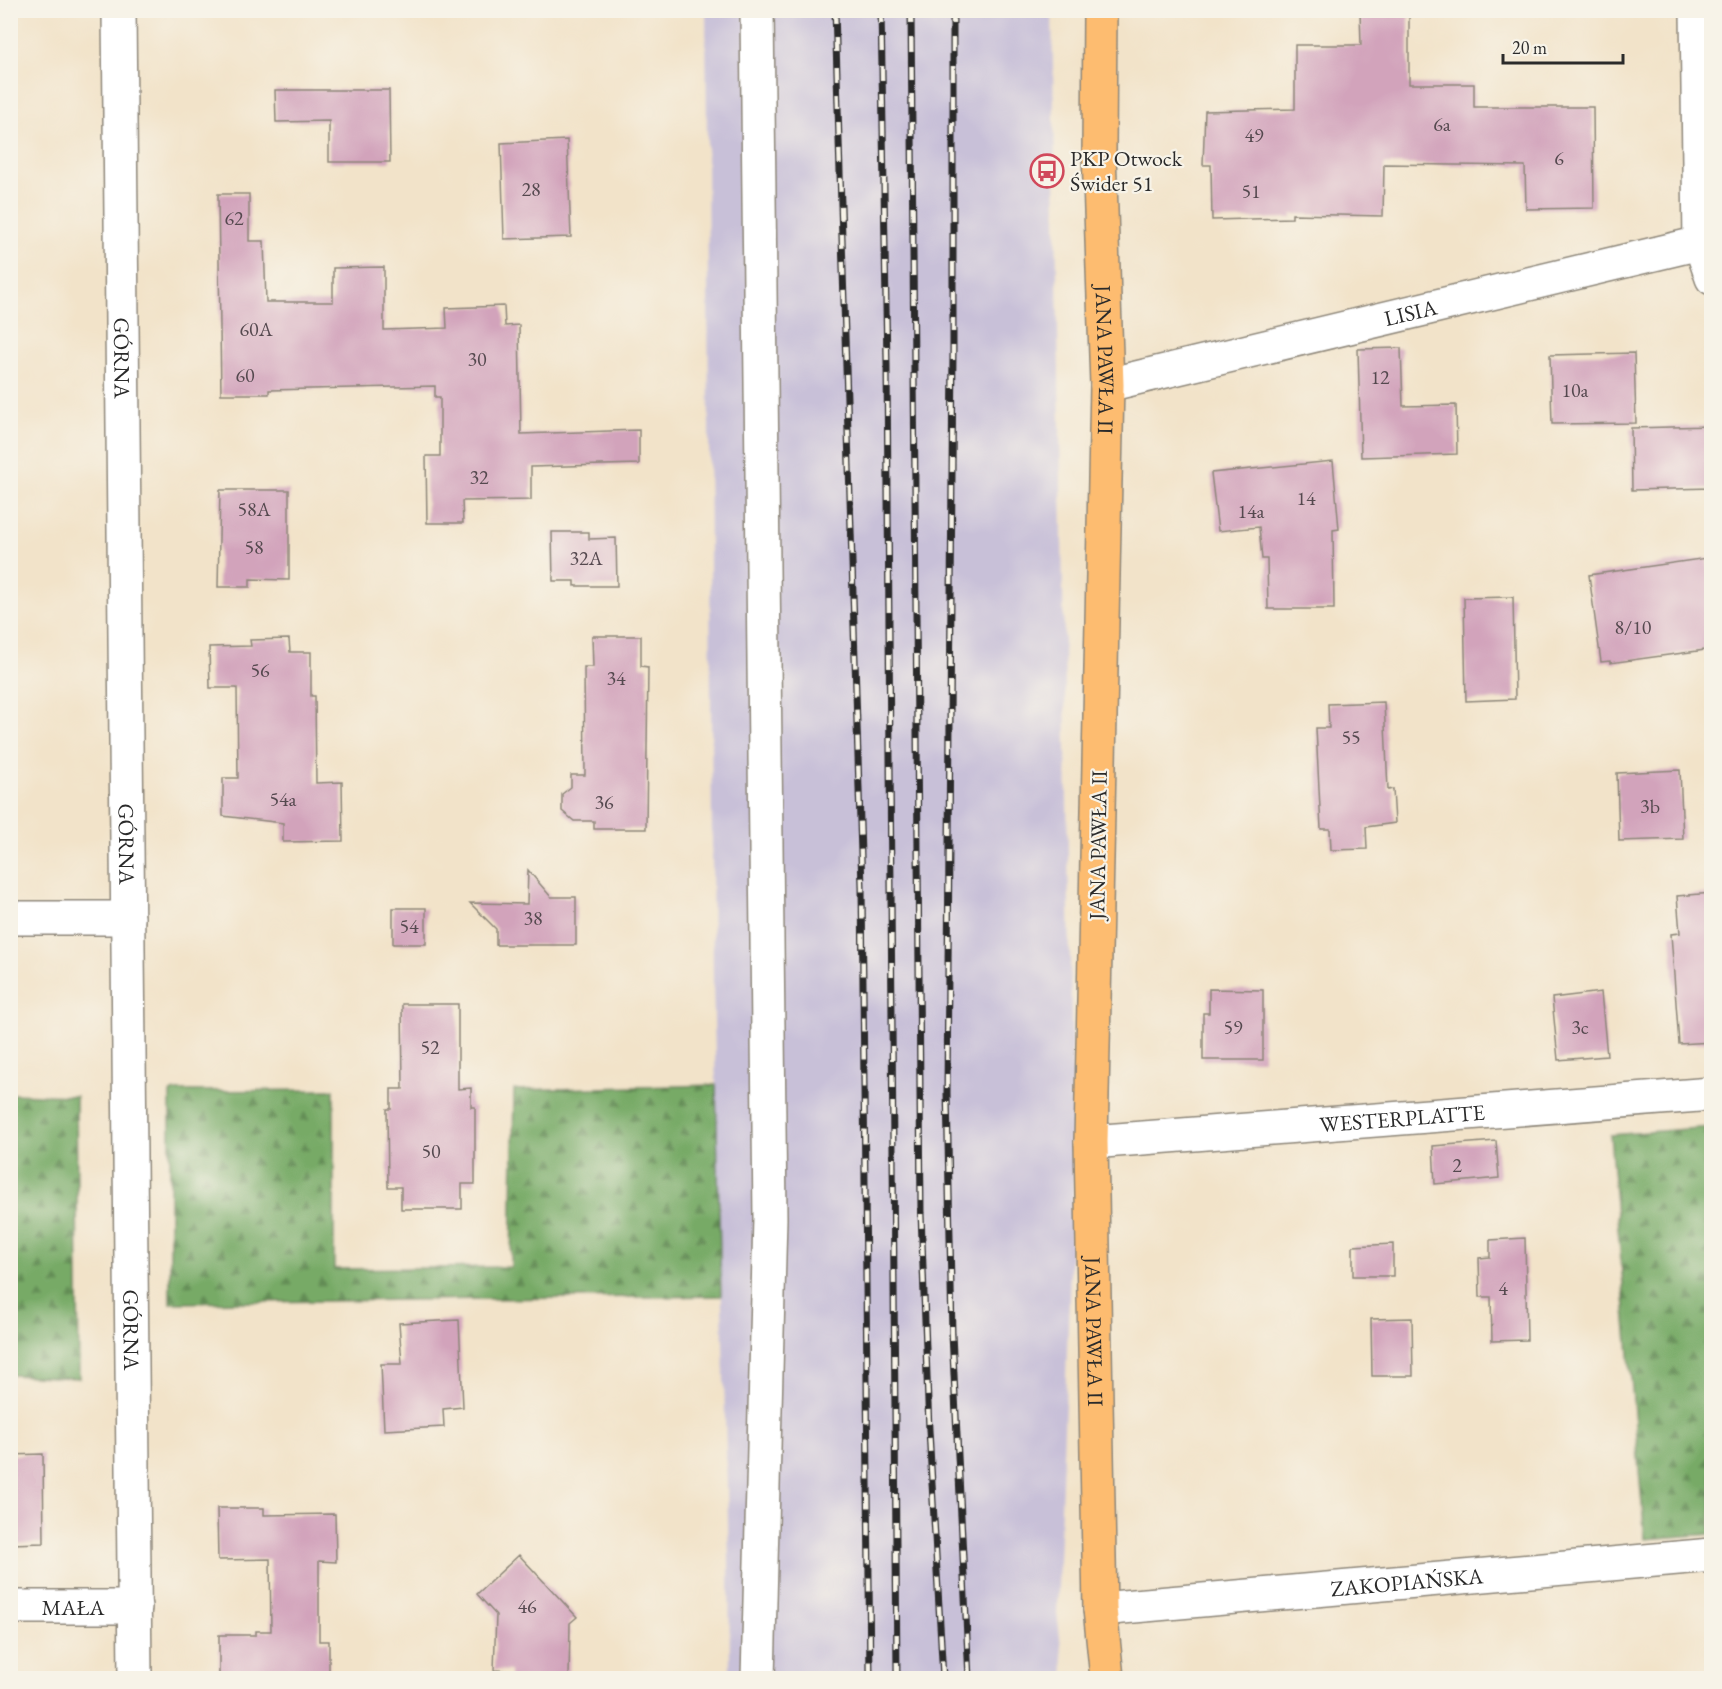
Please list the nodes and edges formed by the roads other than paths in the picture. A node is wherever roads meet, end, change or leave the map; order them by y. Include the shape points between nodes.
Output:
1 (119, 10) edge
2 (757, 10) edge
3 (1100, 10) edge
4 (1697, 10) edge
5 (1706, 239) edge
6 (1712, 278) edge
7 (1107, 385) junction
8 (10, 918) edge
9 (128, 918) junction
10 (1712, 1094) edge
11 (1092, 1142) junction
12 (1712, 1555) edge
13 (10, 1607) edge
14 (135, 1607) junction
15 (1100, 1609) junction
16 (135, 1678) edge
17 (758, 1678) edge
18 (1107, 1678) edge

1 - 9 street, GÓRNA
2 - 17 street via 770,1218
3 - 7 main road, JANA PAWŁA II via 1099,152
4 - 5 street
5 - 6 street
5 - 7 street, LISIA
7 - 11 main road, JANA PAWŁA II
8 - 9 street
9 - 14 street, GÓRNA
10 - 11 street, WESTERPLATTE
11 - 15 main road, JANA PAWŁA II
12 - 15 street, ZAKOPIAŃSKA
13 - 14 street, MAŁA
14 - 16 street, GÓRNA
15 - 18 main road, JANA PAWŁA II

